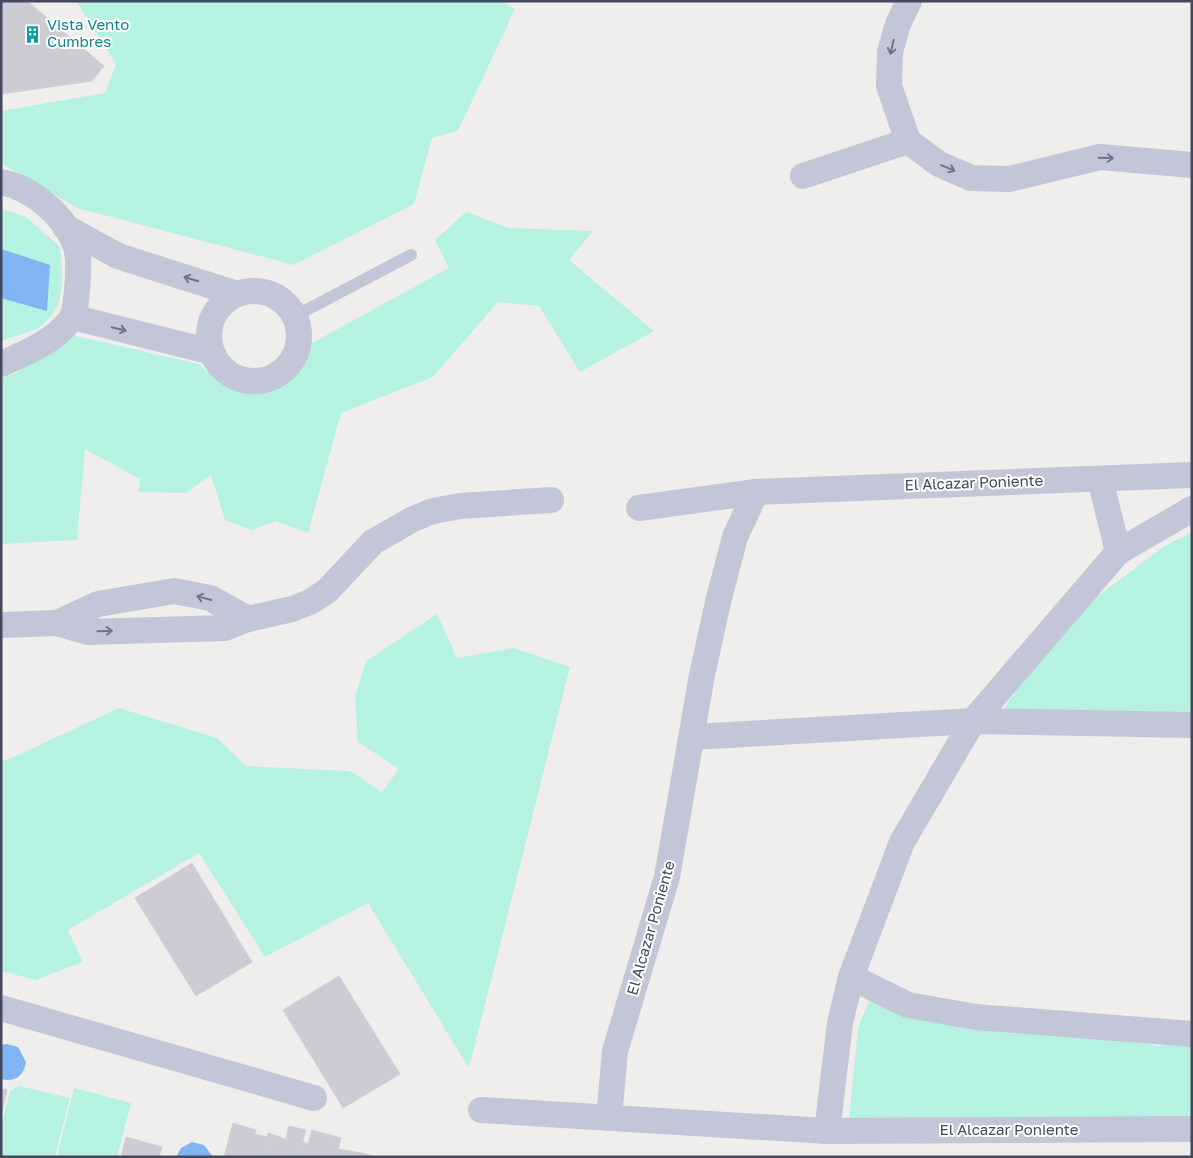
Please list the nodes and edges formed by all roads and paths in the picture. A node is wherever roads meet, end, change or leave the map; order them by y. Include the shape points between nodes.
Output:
1 (909, 1) edge
2 (908, 141) junction
3 (1192, 165) edge
4 (803, 176) dead end
5 (1, 182) edge
6 (65, 227) junction
7 (411, 255) dead end
8 (237, 294) junction
9 (296, 316) junction
10 (72, 317) junction
11 (212, 352) junction
12 (1, 364) edge
13 (1192, 475) edge
14 (1100, 478) junction
15 (756, 492) junction
16 (551, 500) dead end
17 (639, 508) dead end
18 (1192, 509) edge
19 (1118, 552) junction
20 (248, 619) junction
21 (57, 623) junction
22 (1, 625) edge
23 (973, 722) junction
24 (1192, 725) edge
25 (693, 737) junction
26 (851, 977) junction
27 (1, 1008) edge
28 (1192, 1034) edge
29 (314, 1098) dead end
30 (481, 1110) dead end
31 (609, 1118) junction
32 (1192, 1130) edge
33 (827, 1131) junction

1 -> 2 street via 890,52 889,86
2 -> 3 street via 938,164 971,178 1009,179 1100,157
2 - 4 street
5 - 6 street via 41,199
8 -> 6 street via 118,256
6 - 10 street via 76,247 79,267
7 - 9 lane
8 - 9 street via 252,290 268,293 282,300
8 - 11 street via 222,303 212,318 208,335
9 - 11 street via 300,336 296,356 282,372 263,381 242,380 224,370
10 -> 11 street
10 - 12 street via 58,333 34,349
13 - 14 street, El Alcazar Poniente
14 - 15 street, El Alcazar Poniente
14 - 19 street
15 - 17 street, El Alcazar Poniente
15 - 25 street, El Alcazar Poniente via 735,537 718,602
16 - 20 street via 432,511 373,542 327,591 292,609
18 - 19 street
19 - 23 street
21 -> 20 street via 88,632 225,628
20 -> 21 street via 210,598 174,591 98,604
21 - 22 street
23 - 24 street
23 - 25 street
23 - 26 street via 902,842
25 - 31 street, El Alcazar Poniente via 667,877 614,1051
26 - 28 street via 908,1005 976,1017
26 - 33 street via 840,1024
27 - 29 street
30 - 31 street, El Alcazar Poniente
31 - 33 street, El Alcazar Poniente
32 - 33 street, El Alcazar Poniente

